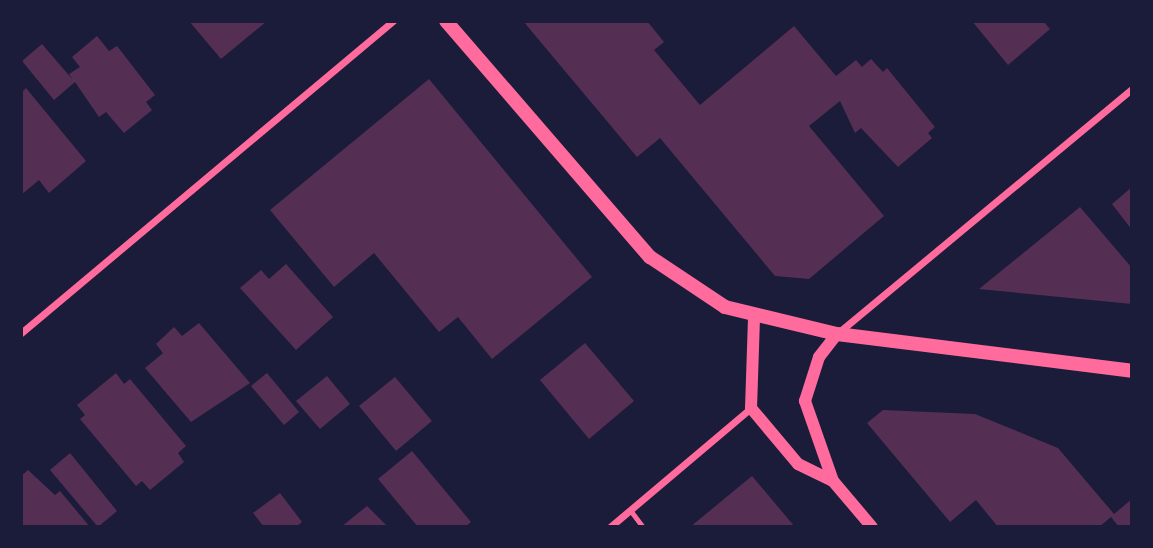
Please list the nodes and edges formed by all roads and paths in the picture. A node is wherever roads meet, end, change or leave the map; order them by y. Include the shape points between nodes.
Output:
1 (393, 21) edge
2 (446, 21) edge
3 (1132, 89) edge
4 (754, 318) junction
5 (21, 332) edge
6 (837, 334) junction
7 (1132, 371) edge
8 (751, 408) junction
9 (833, 481) junction
10 (630, 510) junction
11 (610, 527) edge
12 (643, 527) edge
13 (872, 527) edge

1 - 5 street
2 - 4 main road via 650,257 691,288
3 - 6 street
4 - 6 main road
4 - 8 street
6 - 7 main road
6 - 9 street via 819,357 805,401
8 - 9 street via 798,464
8 - 10 street
9 - 13 street
10 - 11 street
10 - 12 lane

